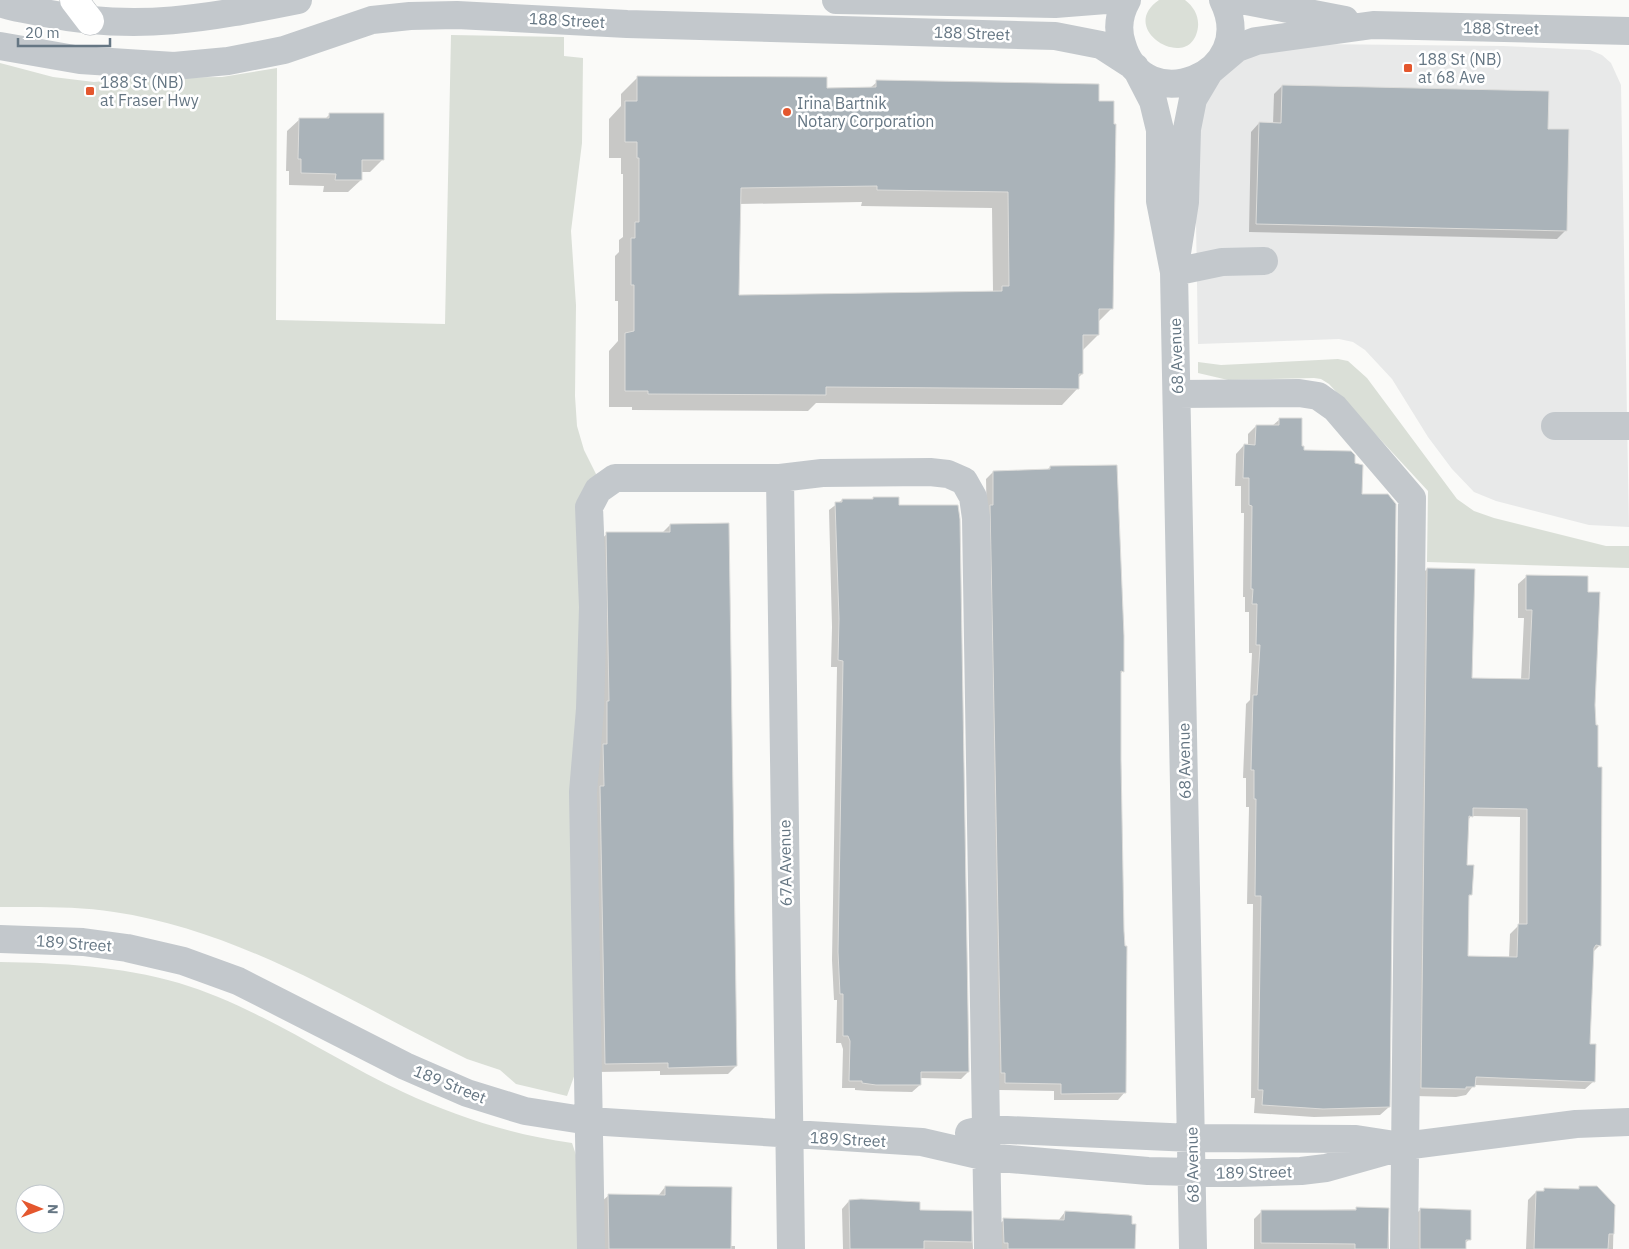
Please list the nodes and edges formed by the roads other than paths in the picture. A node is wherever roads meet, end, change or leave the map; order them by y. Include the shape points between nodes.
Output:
1 (74, 0) edge
2 (298, 0) edge
3 (836, 0) edge
4 (1106, 0) edge
5 (1127, 0) edge
6 (1222, 0) edge
7 (1241, 0) edge
8 (0, 3) edge
9 (570, 10) edge
10 (90, 21) junction
11 (1374, 25) junction
12 (1629, 31) edge
13 (0, 46) edge
14 (1136, 68) junction
15 (1210, 71) junction
16 (1264, 261) dead end
17 (1174, 272) junction
18 (1177, 394) junction
19 (1554, 426) dead end
20 (1629, 426) edge
21 (780, 478) junction
22 (0, 939) edge
23 (589, 1121) junction
24 (1629, 1122) edge
25 (986, 1129) junction
26 (789, 1135) junction
27 (1192, 1138) junction
28 (922, 1142) junction
29 (1404, 1146) junction
30 (987, 1157) junction
31 (1192, 1172) junction
32 (591, 1249) edge
33 (791, 1249) edge
34 (988, 1249) edge
35 (1193, 1249) edge
36 (1404, 1249) edge

1 - 10 main road
2 - 10 street via 197,19 151,23
3 - 4 street, 188 Street via 1055,4
5 - 14 street, 68 Avenue via 1120,16 1120,36 1126,56
6 - 15 street via 1228,13 1230,34 1224,54
7 - 11 street, 188 Street
8 - 10 street
9 - 13 street, 188 Street via 372,20 284,50 228,61 174,66 80,60
9 - 14 street, 188 Street via 637,24 1055,36 1101,45
11 - 12 street, 188 Street
11 - 15 street, 188 Street via 1256,41 1237,48
14 - 15 street, 188 Street via 1152,79 1173,84 1193,81
14 - 17 street, 68 Avenue via 1153,101 1160,130 1160,201
15 - 17 street, 68 Avenue via 1193,99 1187,129 1185,202
16 - 17 street via 1222,262
17 - 18 street, 68 Avenue
18 - 27 street, 68 Avenue
18 - 29 street via 1299,393 1318,396 1335,408 1412,498
19 - 20 street
21 - 23 street via 615,478 598,490 589,507 593,607 590,709 583,792
21 - 25 street via 822,473 930,472 948,474 964,481 973,497
21 - 26 street, 67A Avenue
22 - 23 street, 189 Street via 83,942 183,961 238,981 405,1066 467,1093 525,1111
23 - 26 street, 189 Street
23 - 32 street
24 - 29 street, 189 Street via 1576,1124
25 - 27 street, 189 Street
25 - 28 street, 189 Street
25 - 30 street
26 - 28 street, 189 Street
26 - 33 street, 67A Avenue
27 - 29 street, 189 Street via 1356,1138
27 - 31 street, 68 Avenue
28 - 30 street, 189 Street
29 - 31 street, 189 Street via 1326,1168
29 - 36 street
30 - 31 street, 189 Street
30 - 34 street
31 - 35 street, 68 Avenue

